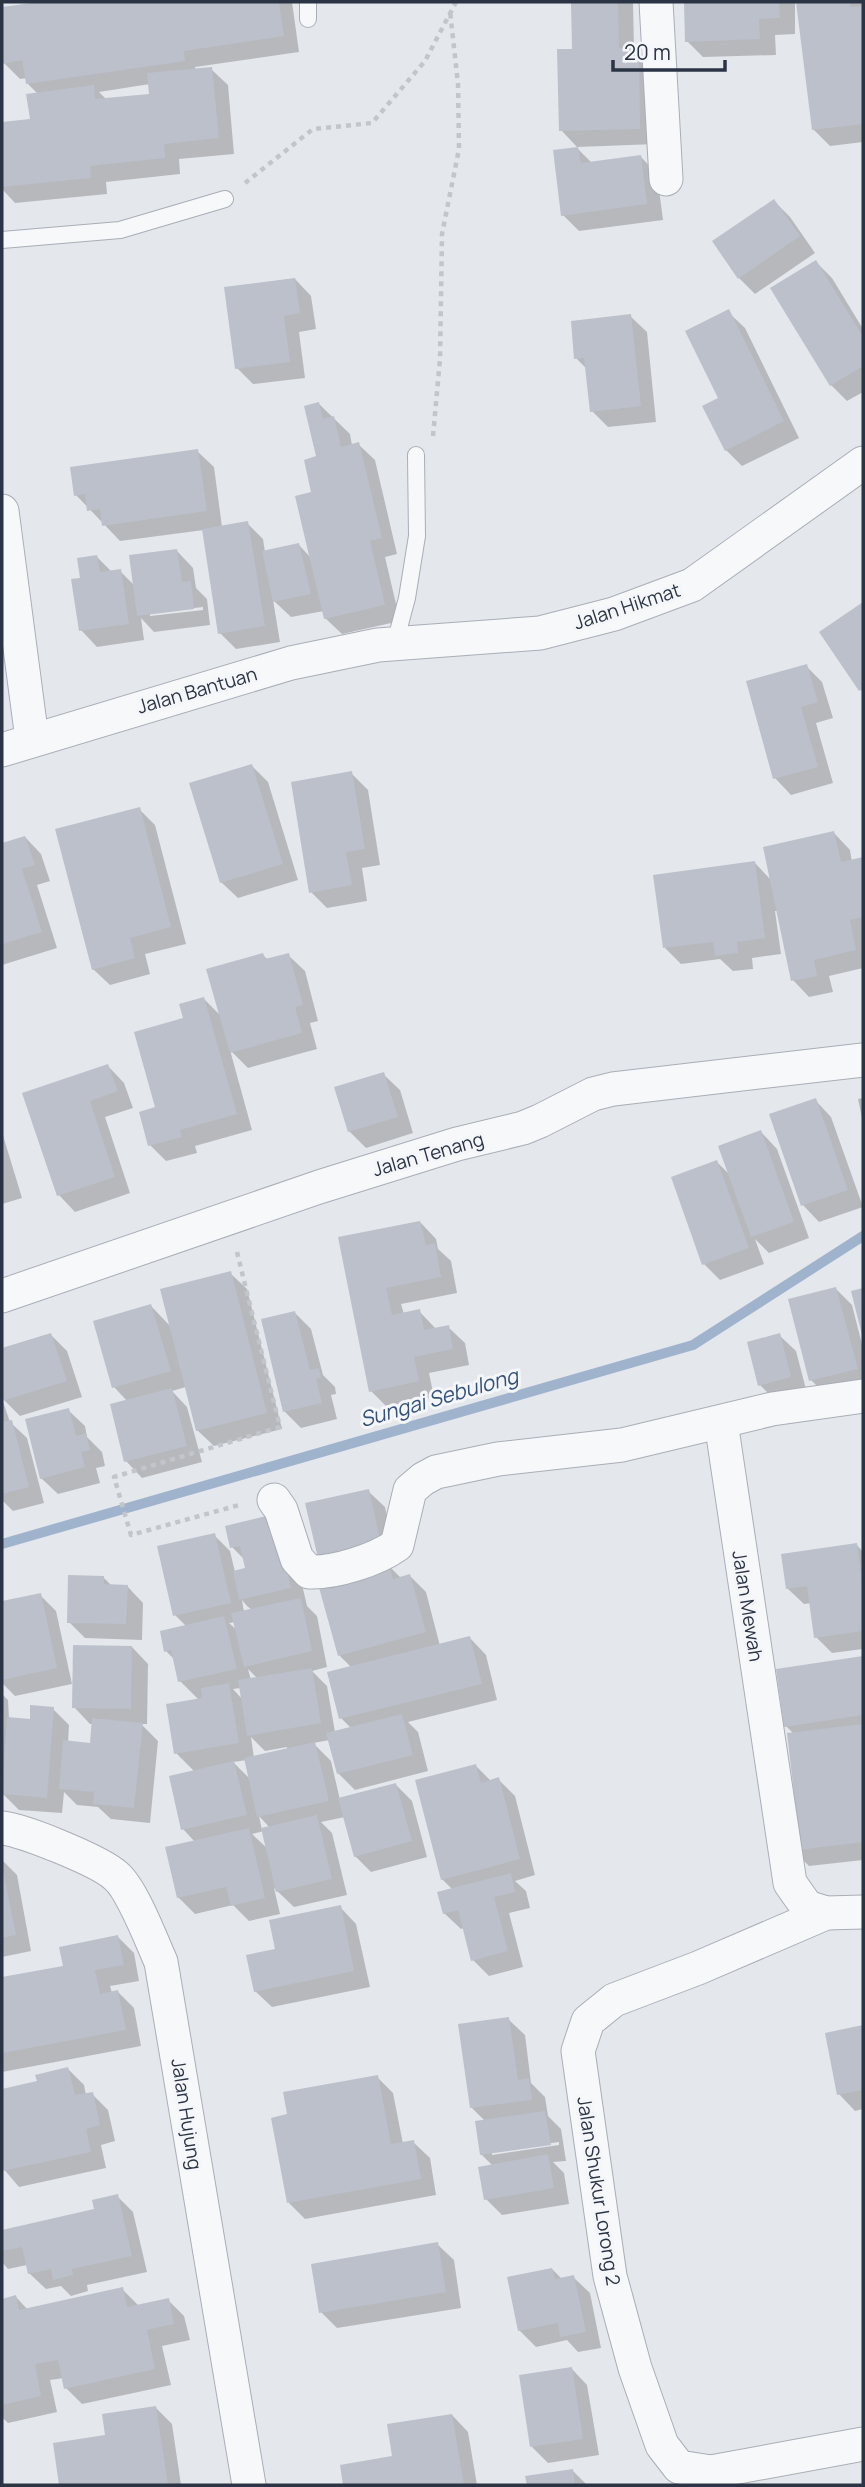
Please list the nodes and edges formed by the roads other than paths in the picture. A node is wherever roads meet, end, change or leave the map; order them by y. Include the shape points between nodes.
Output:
1 (308, 2) edge
2 (656, 2) edge
3 (308, 19) dead end
4 (666, 180) dead end
5 (225, 199) road end
6 (2, 240) edge
7 (416, 455) road end
8 (863, 463) edge
9 (2, 510) edge
10 (395, 643) junction
11 (17, 744) edge
12 (863, 1060) edge
13 (2, 1296) edge
14 (863, 1396) edge
15 (721, 1422) junction
16 (274, 1500) road end
17 (2, 1828) edge
18 (863, 1912) edge
19 (826, 1913) junction
20 (863, 2444) edge
21 (249, 2485) edge

1 - 3 lane
2 - 4 street
5 - 6 lane via 120,230
7 - 10 lane via 417,536
8 - 10 street, Jalan Hikmat via 692,585 614,614 540,633
9 - 11 street
10 - 11 street, Jalan Bantuan via 291,663
12 - 13 street, Jalan Tenang via 593,1094 523,1128 319,1187
14 - 15 street via 772,1409
15 - 16 street via 622,1445 498,1459 436,1472 411,1490 397,1545 383,1555 322,1572 309,1572 297,1559
15 - 19 street, Jalan Mewah via 790,1883 807,1907
17 - 21 street, Jalan Hujung via 16,1829 117,1876 138,1910 160,1962
18 - 19 street
19 - 20 street, Jalan Shukur Lorong 2 via 614,2000 588,2021 578,2051 610,2276 662,2445 679,2468 711,2472

